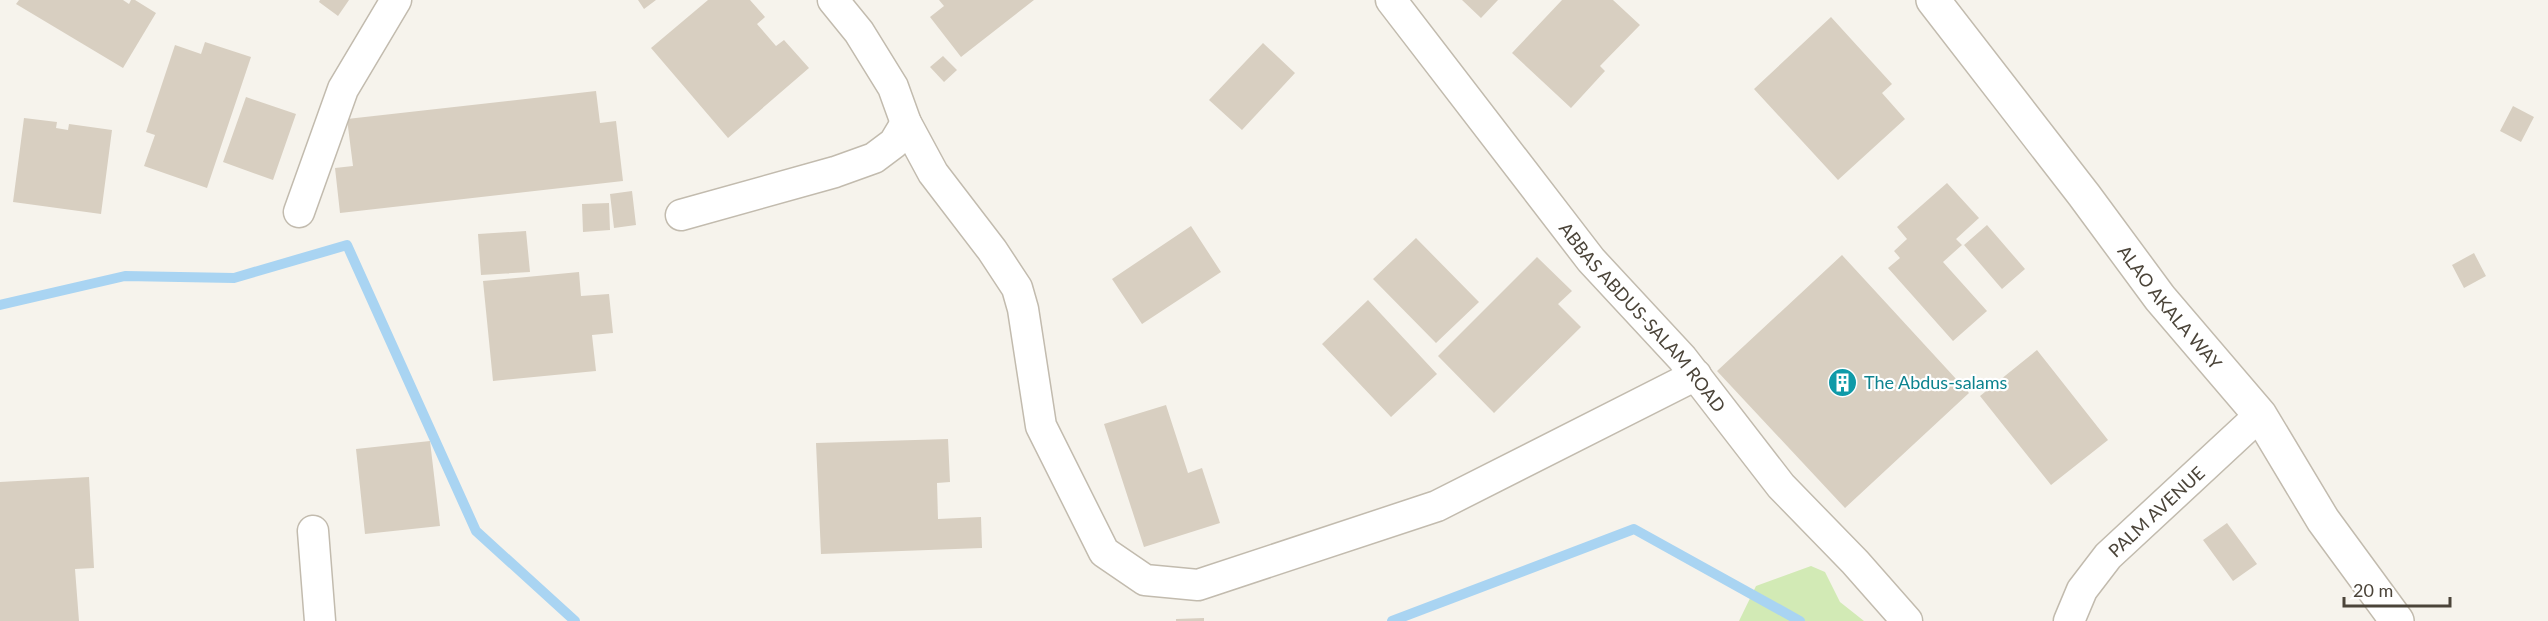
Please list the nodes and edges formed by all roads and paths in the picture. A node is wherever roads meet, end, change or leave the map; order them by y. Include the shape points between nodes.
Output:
1 (396, 0) edge
2 (833, 0) edge
3 (1391, 0) edge
4 (1933, 0) edge
5 (906, 123) junction
6 (299, 212) dead end
7 (681, 215) dead end
8 (1696, 375) junction
9 (2260, 415) junction
10 (313, 531) dead end
11 (320, 621) edge
12 (1907, 621) edge
13 (2069, 621) edge
14 (2397, 621) edge

1 - 6 street via 343,89
2 - 5 street via 859,32 893,87
3 - 8 street, ABBAS ABDUS-SALAM ROAD via 1591,260
4 - 9 street, ALAO AKALA WAY via 2160,298
5 - 7 street via 894,143 874,158
5 - 8 street via 933,173 1017,288 1041,426 1104,552 1145,580 1198,585 1437,506
8 - 12 street, ABBAS ABDUS-SALAM ROAD via 1781,486
9 - 13 street, PALM AVENUE via 2108,556 2082,590
9 - 14 street, ALAO AKALA WAY via 2323,520
10 - 11 street

